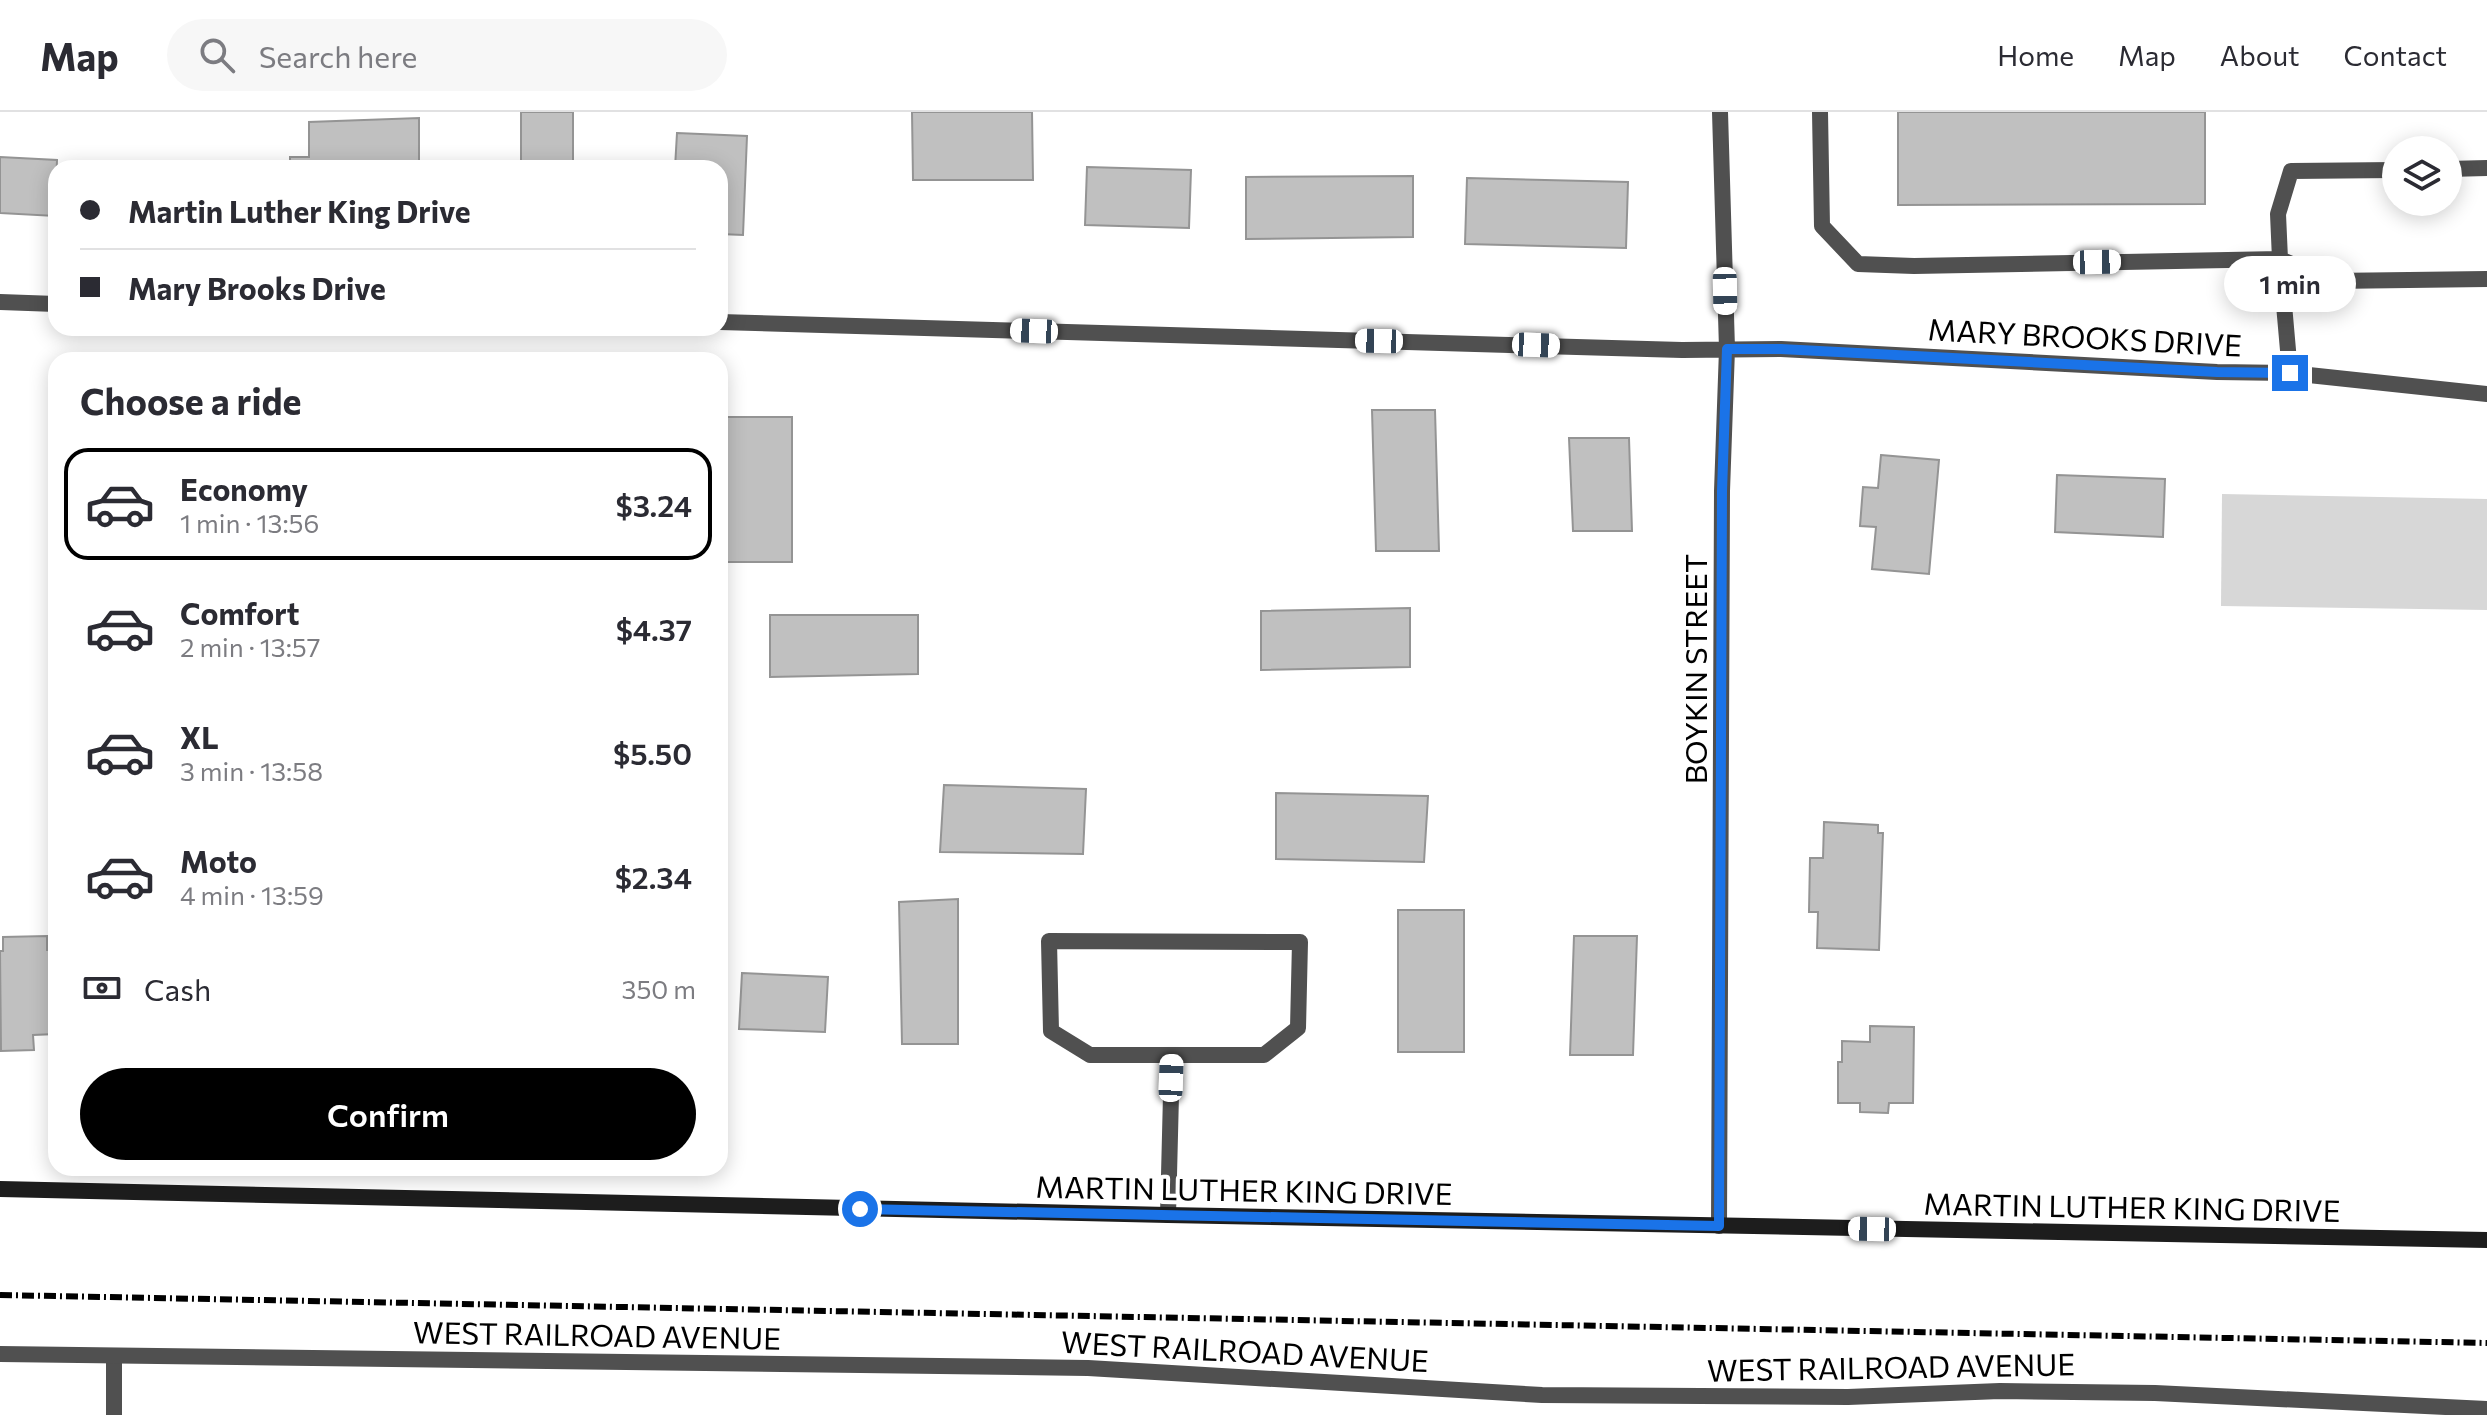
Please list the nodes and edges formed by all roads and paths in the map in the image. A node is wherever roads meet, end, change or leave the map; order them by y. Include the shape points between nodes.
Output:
1 (1720, 112) edge
2 (1820, 112) edge
3 (2487, 168) edge
4 (2462, 169) edge
5 (2382, 170) edge
6 (2280, 259) junction
7 (2487, 279) edge
8 (0, 302) edge
9 (48, 304) edge
10 (728, 322) edge
11 (1727, 349) junction
12 (2290, 373) junction
13 (2487, 394) edge
14 (1172, 1055) junction
15 (0, 1189) edge
16 (1168, 1215) junction
17 (1719, 1226) junction
18 (2487, 1240) edge
19 (0, 1354) edge
20 (114, 1356) junction
21 (2487, 1409) edge
22 (114, 1415) edge

1 - 11 street, BOYKIN STREET
2 - 6 street via 1822,226 1858,264
3 - 4 street
5 - 6 street via 2291,171 2278,214
6 - 7 street via 2331,281
6 - 12 street
8 - 9 street
10 - 11 street, MARY BROOKS DRIVE
11 - 12 street, MARY BROOKS DRIVE
11 - 17 street, BOYKIN STREET
12 - 13 street, MARY BROOKS DRIVE
14 - 14 street via 1090,1055 1051,1031 1049,941 1300,942 1298,1028 1264,1055
14 - 16 street
15 - 16 main road, MARTIN LUTHER KING DRIVE
16 - 17 main road, MARTIN LUTHER KING DRIVE
17 - 18 main road, MARTIN LUTHER KING DRIVE
19 - 20 street, WEST RAILROAD AVENUE
20 - 21 street, WEST RAILROAD AVENUE via 1088,1368 1542,1395 2155,1393
20 - 22 street

